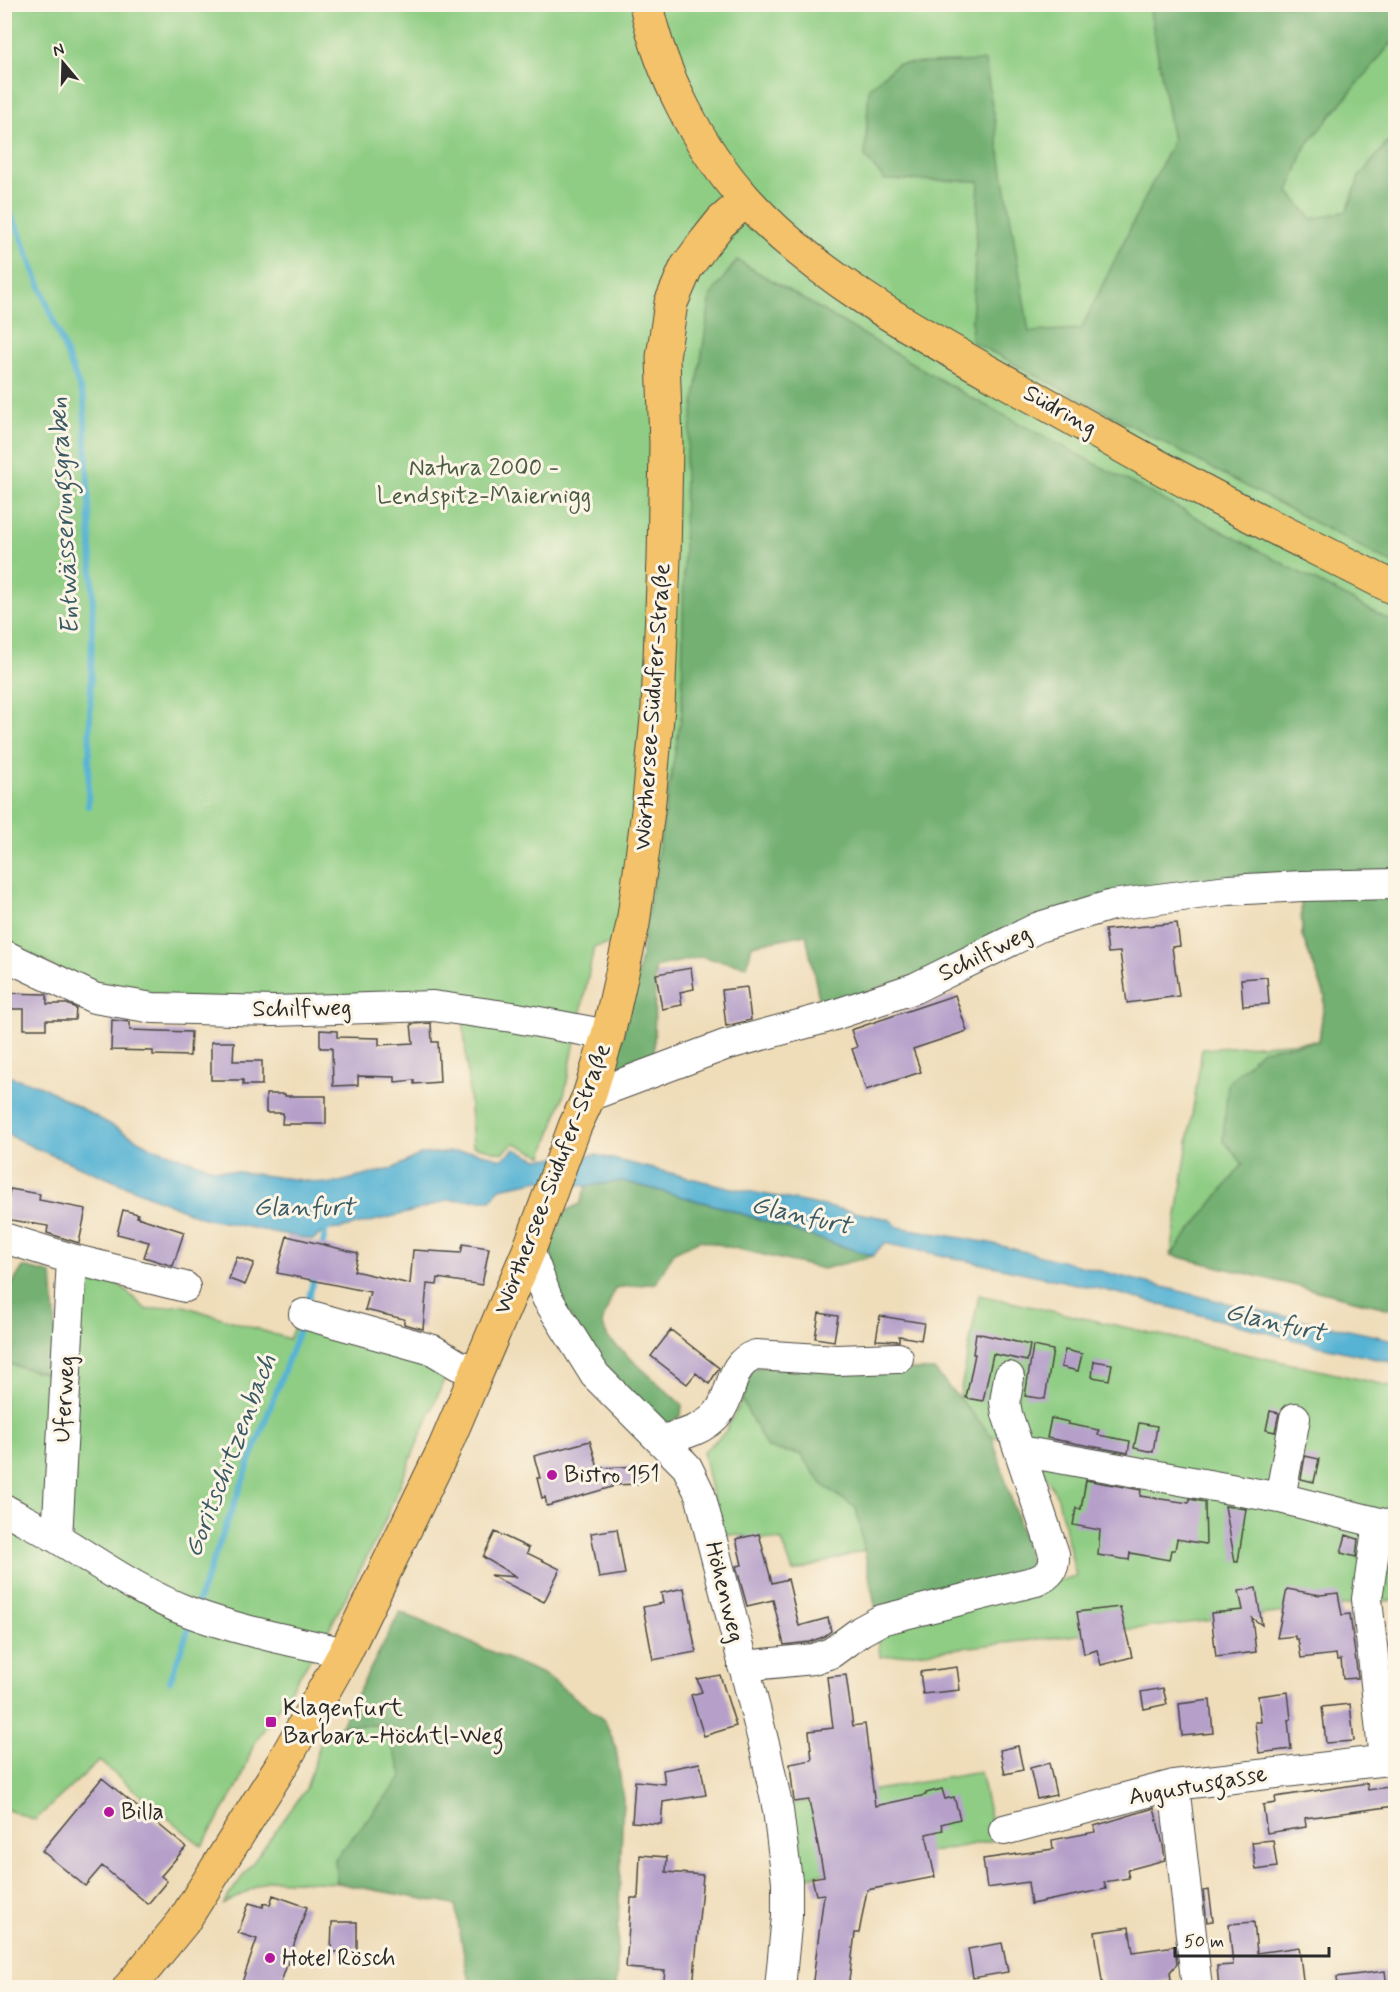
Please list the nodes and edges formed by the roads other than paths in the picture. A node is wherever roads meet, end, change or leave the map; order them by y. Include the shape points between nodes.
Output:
1 (646, 4) edge
2 (746, 200) junction
3 (1395, 589) edge
4 (1395, 884) edge
5 (4, 955) edge
6 (596, 1033) junction
7 (589, 1096) junction
8 (4, 1238) edge
9 (529, 1250) junction
10 (72, 1259) junction
11 (185, 1287) dead end
12 (304, 1314) dead end
13 (897, 1358) dead end
14 (477, 1371) junction
15 (1009, 1377) dead end
16 (1295, 1418) dead end
17 (661, 1440) junction
18 (1020, 1451) junction
19 (1280, 1498) junction
20 (4, 1509) edge
21 (1387, 1525) edge
22 (57, 1538) junction
23 (345, 1653) junction
24 (743, 1666) junction
25 (1390, 1760) edge
26 (1174, 1785) junction
27 (1004, 1830) dead end
28 (129, 1988) edge
29 (780, 1988) edge
30 (1197, 1988) edge

1 - 2 main road via 671,82 712,158
2 - 3 main road, Südring via 781,236 918,332 1198,488
2 - 6 main road, Wörthersee-Südufer-Straße via 721,222 686,268 671,303 663,357 664,559 658,707 648,811 633,924
4 - 7 street, Schilfweg via 1228,890 1112,905 1039,927 915,988 725,1045
5 - 6 street, Schilfweg via 94,998 153,1008 273,1011 434,1006
6 - 7 main road, Wörthersee-Südufer-Straße
7 - 9 main road, Wörthersee-Südufer-Straße
8 - 10 street
9 - 14 main road, Wörthersee-Südufer-Straße
9 - 17 street, Höhenweg via 547,1298 594,1376
10 - 11 street
10 - 22 street, Uferweg
12 - 14 street via 433,1350
13 - 17 street via 836,1360 756,1355 737,1369 718,1413 702,1427
14 - 23 main road, Wörthersee-Südufer-Straße via 429,1481
15 - 18 street via 1005,1402
16 - 19 street
17 - 24 street, Höhenweg via 694,1479
18 - 19 street
18 - 24 street via 1054,1554 1053,1569 1047,1576 881,1620 831,1653 813,1659
19 - 21 street
20 - 22 street
21 - 25 street via 1366,1599
22 - 23 street via 117,1576 188,1612
23 - 28 main road, Wörthersee-Südufer-Straße via 183,1922
24 - 29 street, Höhenweg via 765,1748 784,1851 787,1916
25 - 26 street, Augustusgasse
26 - 27 street, Augustusgasse
26 - 30 street

